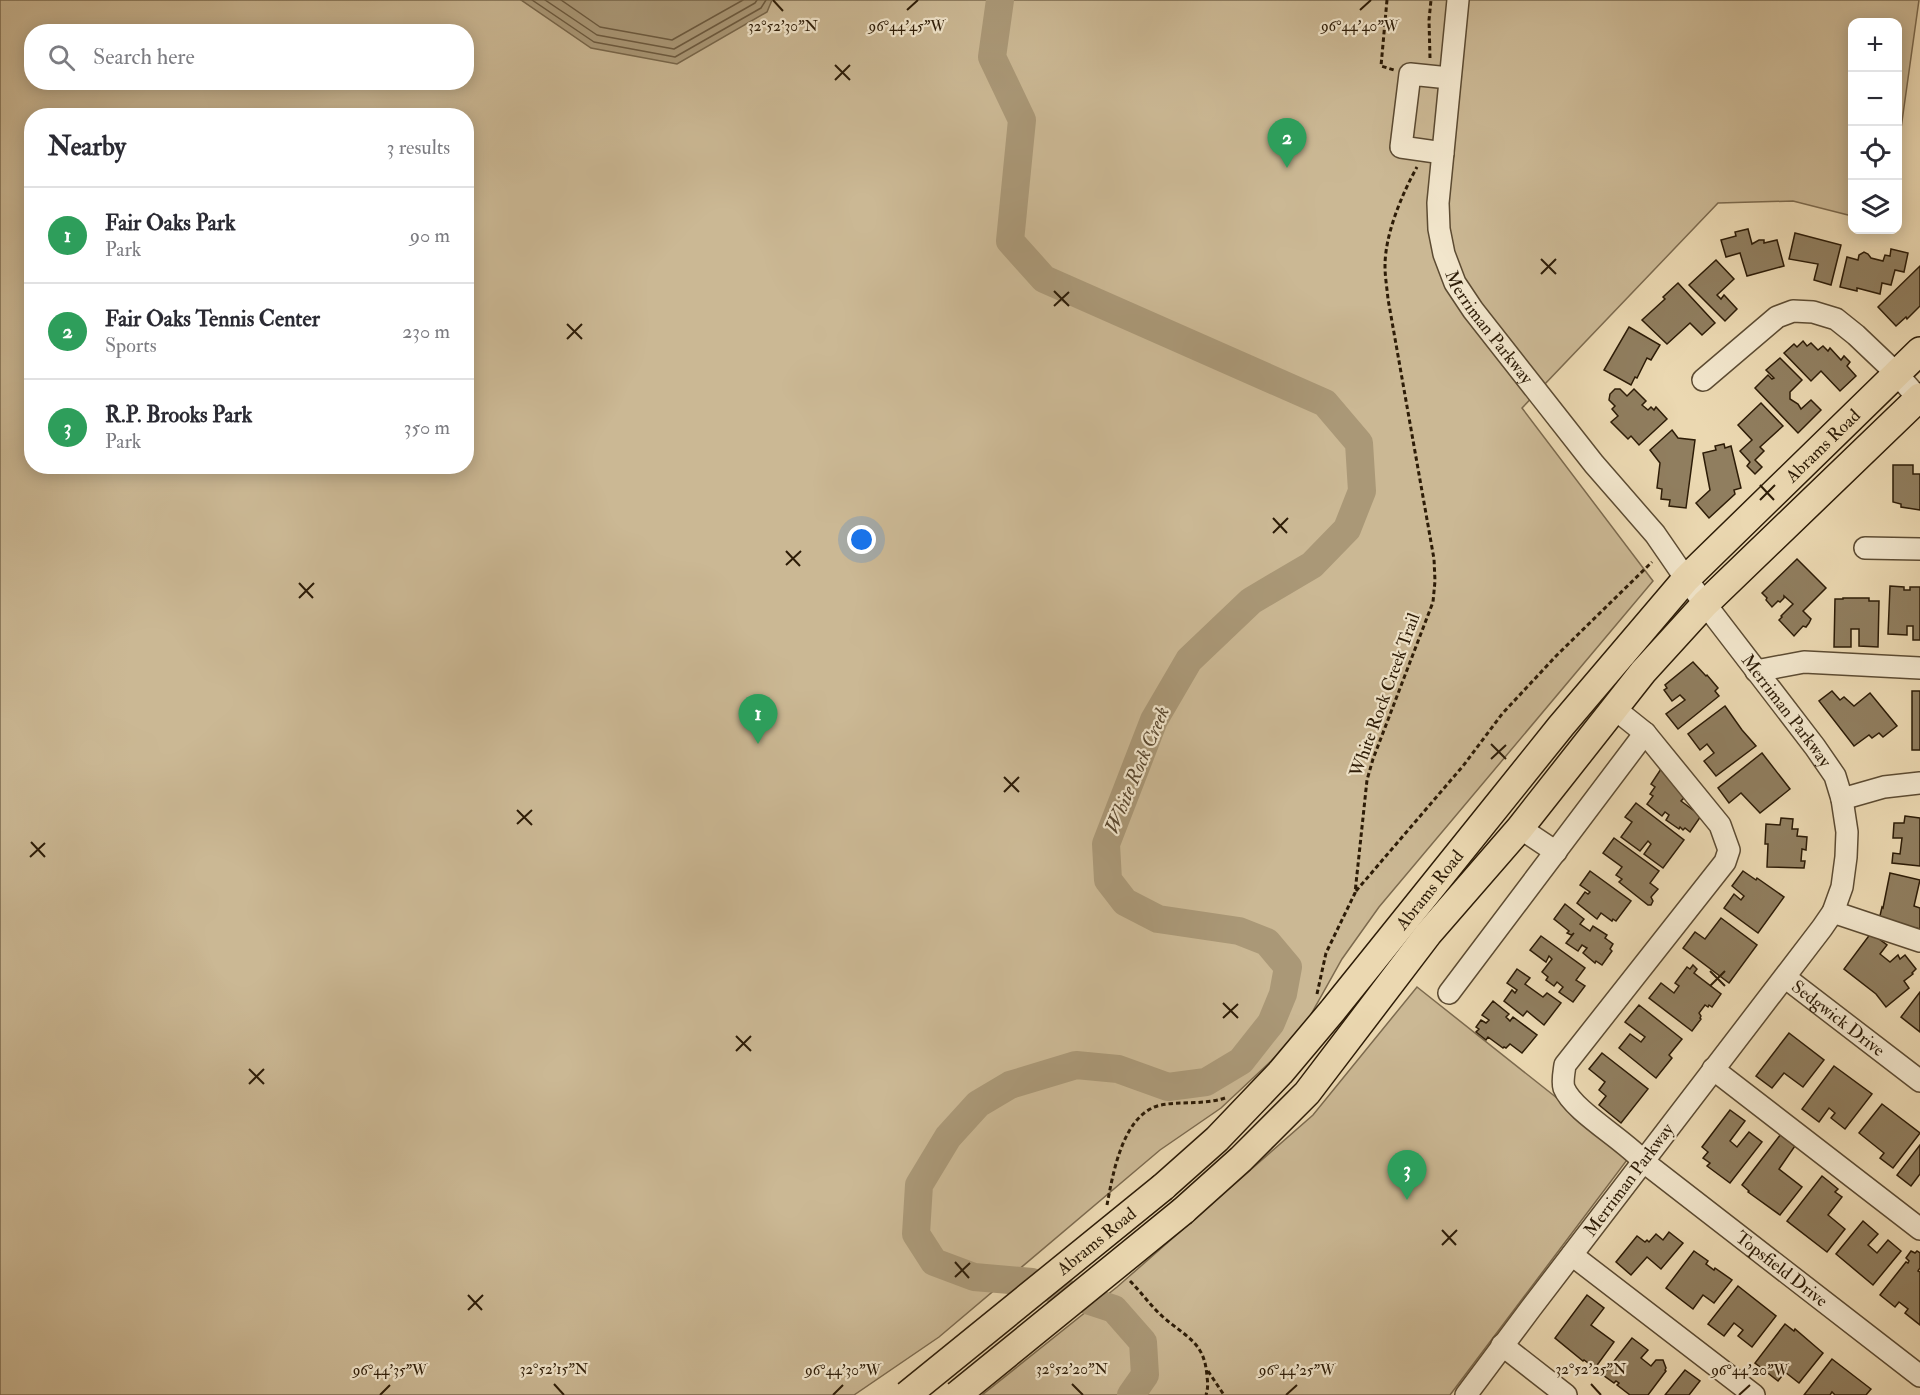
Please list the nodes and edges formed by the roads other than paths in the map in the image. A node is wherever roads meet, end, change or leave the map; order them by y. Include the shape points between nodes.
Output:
1 (1458, 0) edge
2 (1441, 77) junction
3 (1434, 152) junction
4 (1920, 351) edge
5 (1897, 374) junction
6 (1703, 380) dead end
7 (1919, 397) edge
8 (1865, 548) dead end
9 (1920, 549) edge
10 (1686, 579) junction
11 (1705, 604) junction
12 (1920, 668) edge
13 (1756, 672) junction
14 (1615, 709) junction
15 (1646, 733) junction
16 (1920, 783) edge
17 (1842, 799) junction
18 (1493, 809) junction
19 (1520, 828) junction
20 (1556, 852) junction
21 (1833, 912) junction
22 (1920, 941) edge
23 (1786, 978) junction
24 (1449, 993) dead end
25 (1713, 1070) junction
26 (1920, 1081) edge
27 (1644, 1162) junction
28 (1920, 1229) edge
29 (1572, 1255) junction
30 (1502, 1345) junction
31 (1920, 1376) edge
32 (907, 1395) edge
33 (957, 1395) edge
34 (1466, 1395) edge
35 (1566, 1395) edge
36 (1754, 1395) edge

1 - 2 street, Merriman Parkway
2 - 3 street, Merriman Parkway
2 - 3 street via 1410,74 1401,147
3 - 10 street, Merriman Parkway via 1439,229 1455,282 1578,444 1655,534
4 - 5 main road, Abrams Road
5 - 6 street via 1836,319 1793,311 1777,317
5 - 7 street
5 - 10 main road, Abrams Road
7 - 11 main road, Abrams Road
8 - 9 street
10 - 11 street, Merriman Parkway
10 - 18 main road, Abrams Road
11 - 13 street, Merriman Parkway
11 - 14 main road, Abrams Road
12 - 13 street via 1804,662
13 - 17 street, Merriman Parkway via 1835,776
14 - 15 street
14 - 19 main road, Abrams Road
15 - 20 street
15 - 27 street, Topsfield Drive via 1720,825 1729,850 1725,862 1565,1065 1563,1086 1571,1100
16 - 17 street via 1884,787
17 - 21 street, Merriman Parkway via 1846,857 1842,887
18 - 19 main road
18 - 32 main road, Abrams Road, bridge via 1333,1010 1280,1073 1217,1138 1163,1187
19 - 20 street
19 - 33 main road, Abrams Road, bridge via 1428,934 1307,1092 1241,1159 1184,1211
20 - 24 street
21 - 22 street
21 - 23 street, Merriman Parkway
23 - 25 street, Merriman Parkway
23 - 26 street, Sedgwick Drive
25 - 27 street, Merriman Parkway
25 - 28 street
27 - 29 street, Merriman Parkway
27 - 31 street, Topsfield Drive
29 - 30 street, Merriman Parkway
29 - 36 street
30 - 34 street, Merriman Parkway
30 - 35 street

